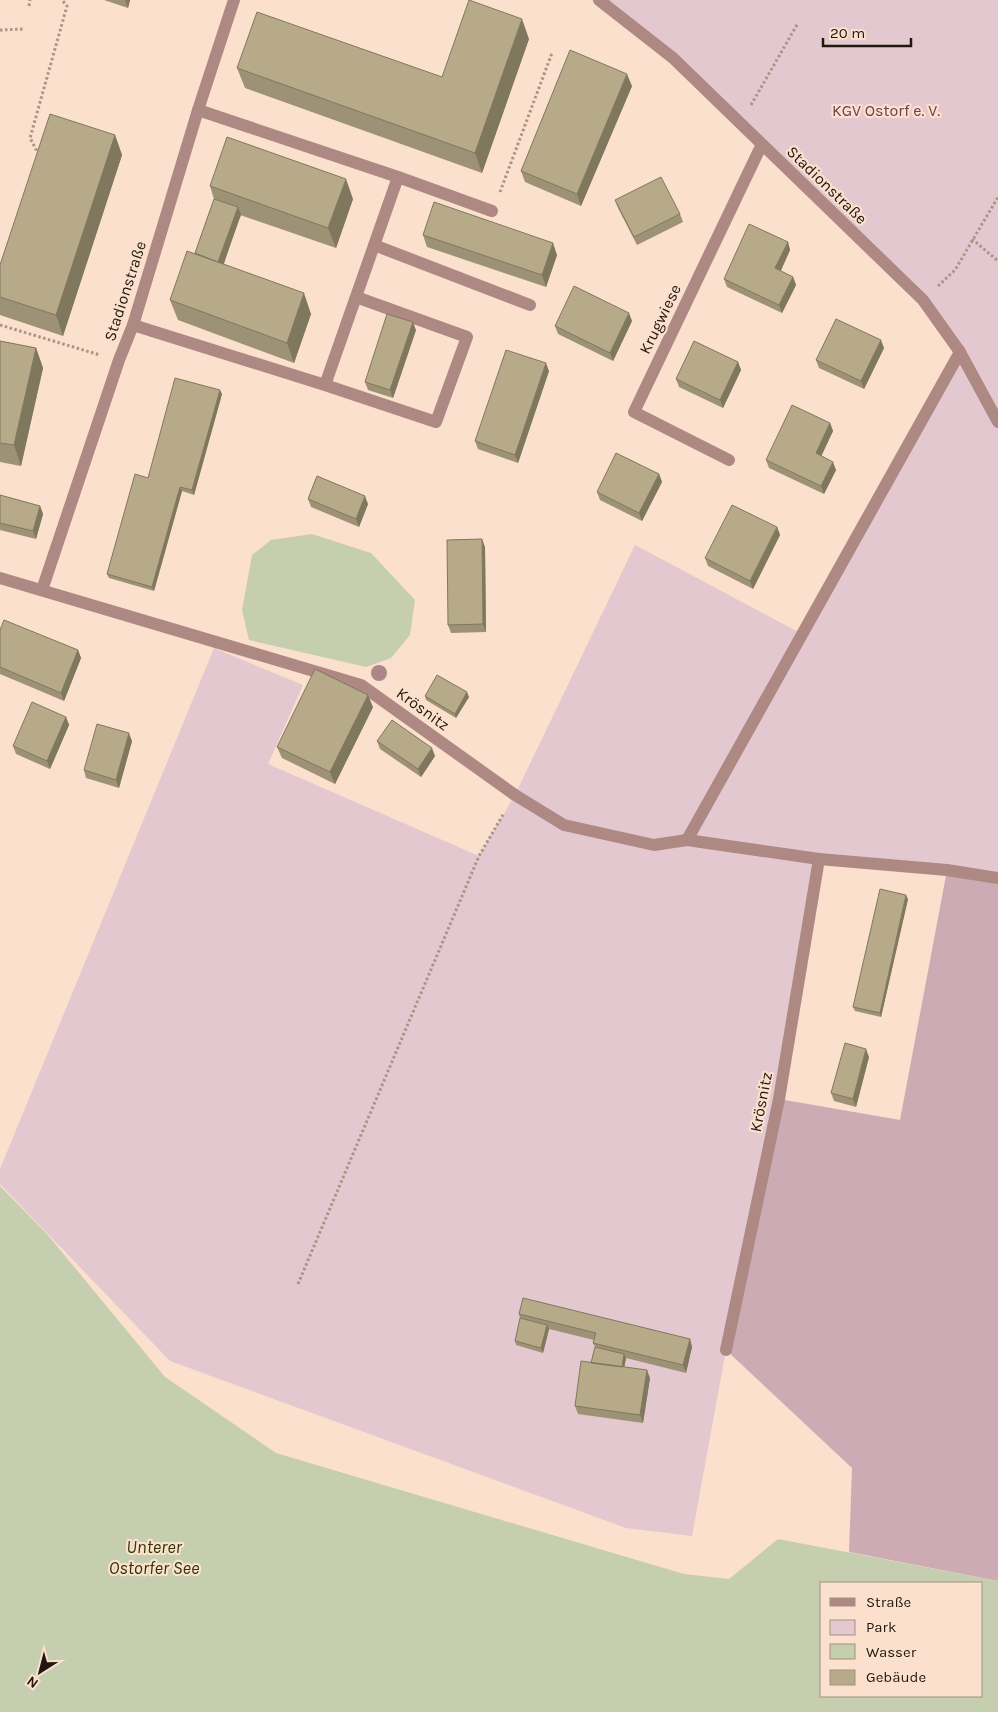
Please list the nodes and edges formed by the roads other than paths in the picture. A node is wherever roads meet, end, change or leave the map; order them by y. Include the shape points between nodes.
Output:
1 (234, 0) edge
2 (599, 0) edge
3 (198, 110) junction
4 (762, 144) junction
5 (398, 176) junction
6 (492, 211) road end
7 (374, 245) junction
8 (356, 297) junction
9 (530, 305) dead end
10 (133, 325) junction
11 (960, 352) junction
12 (325, 385) junction
13 (998, 422) edge
14 (729, 460) dead end
15 (0, 578) edge
16 (42, 590) junction
17 (687, 840) junction
18 (819, 859) junction
19 (998, 878) edge
20 (726, 1350) dead end

1 - 3 street, Stadionstraße
2 - 4 street, Stadionstraße via 673,58
3 - 5 street
3 - 10 street, Stadionstraße
4 - 11 street, Stadionstraße via 923,300
4 - 14 street, Krugwiese via 634,412
5 - 6 street
5 - 7 street
7 - 8 street
7 - 9 street
8 - 12 street
8 - 12 street via 467,337 436,422
10 - 12 street
10 - 16 street, Stadionstraße
11 - 13 street, Stadionstraße
11 - 17 street
15 - 16 street, Krösnitz
16 - 17 street, Krösnitz via 361,685 515,795 564,825 654,845
17 - 18 street, Krösnitz
18 - 19 street, Krösnitz via 947,870
18 - 20 street, Krösnitz via 779,1099

